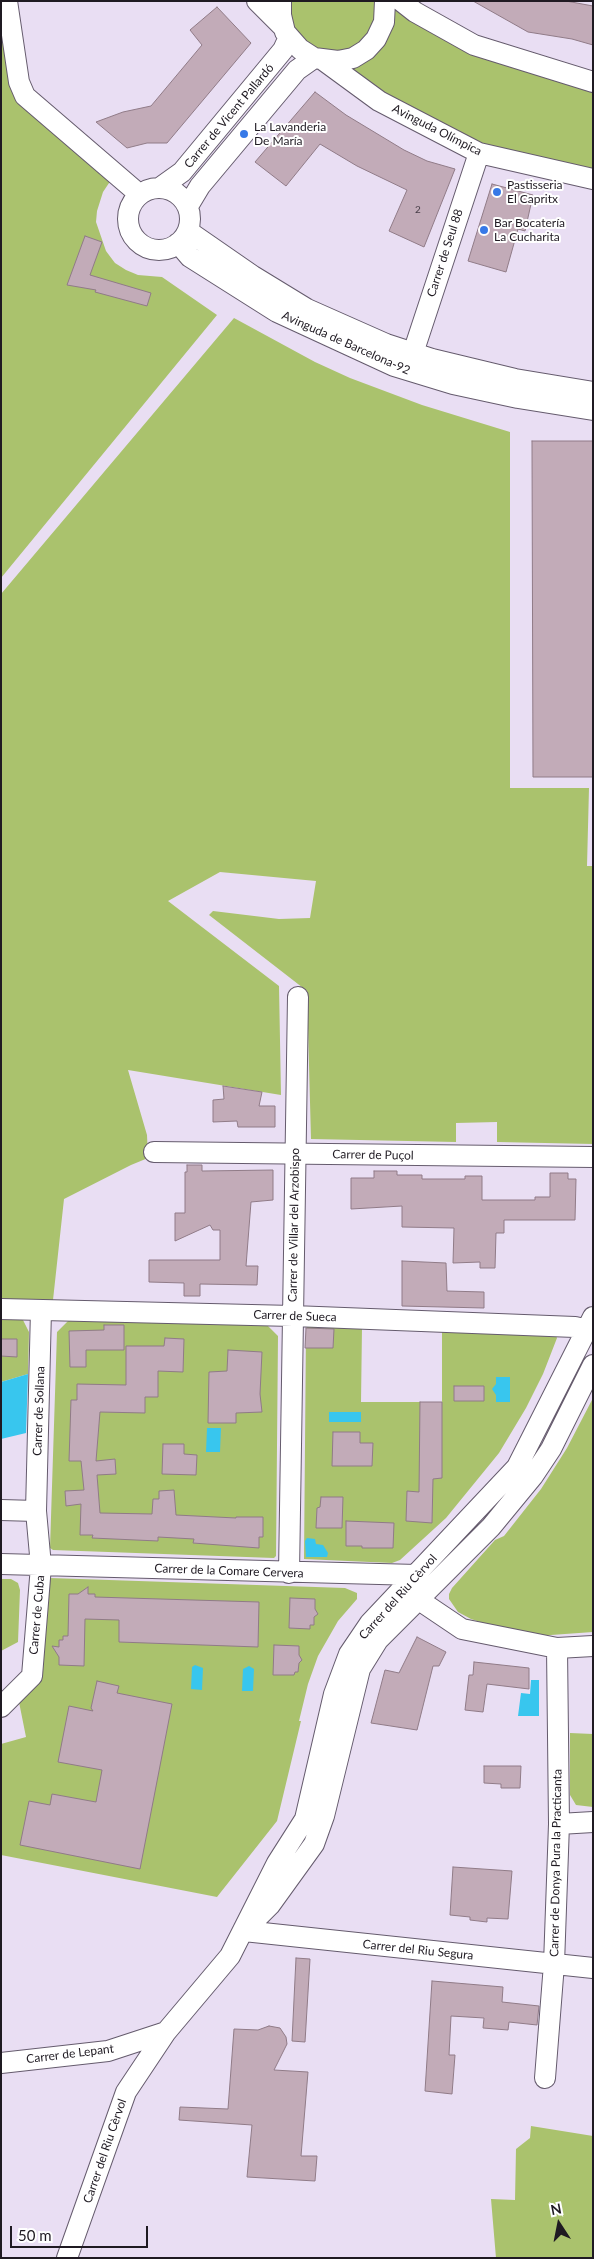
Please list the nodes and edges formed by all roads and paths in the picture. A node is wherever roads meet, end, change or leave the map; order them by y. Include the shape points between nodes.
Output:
1 (7, 1) edge
2 (257, 1) edge
3 (281, 1) edge
4 (385, 1) edge
5 (400, 1) edge
6 (286, 32) junction
7 (319, 59) junction
8 (593, 82) edge
9 (479, 153) junction
10 (593, 179) edge
11 (161, 187) junction
12 (139, 194) junction
13 (188, 206) junction
14 (183, 237) junction
15 (412, 353) junction
16 (593, 392) edge
17 (593, 410) edge
18 (298, 997) dead end
19 (154, 1152) dead end
20 (295, 1154) junction
21 (593, 1158) edge
22 (1, 1309) edge
23 (42, 1310) junction
24 (293, 1316) junction
25 (590, 1324) edge
26 (593, 1365) edge
27 (1, 1510) edge
28 (36, 1511) junction
29 (1, 1564) edge
30 (41, 1566) junction
31 (289, 1573) junction
32 (417, 1576) junction
33 (420, 1600) junction
34 (593, 1646) edge
35 (557, 1648) junction
36 (1, 1707) edge
37 (593, 1822) edge
38 (559, 1824) junction
39 (244, 1931) junction
40 (554, 1964) junction
41 (593, 1968) edge
42 (166, 2032) junction
43 (1, 2063) edge
44 (546, 2078) dead end
45 (67, 2258) edge

1 - 12 street via 19,82 25,96
2 - 6 street
3 - 6 street
4 - 7 street via 384,22 366,50 353,58 338,61
5 - 8 street via 474,45
6 - 7 street, Avinguda Olímpica via 300,50
6 - 11 street, Carrer de Vicent Pallardó via 284,50 182,172
7 - 9 street, Avinguda Olímpica via 379,101
7 - 13 street, Carrer de Vicent Pallardó via 297,70 200,186
9 - 10 street, Avinguda Olímpica
9 - 15 street, Carrer de Seul 88
11 - 12 street
11 - 13 street via 176,192
12 - 14 street via 128,215 128,224 136,241 162,250
13 - 14 street via 190,215
14 - 15 street, Avinguda de Barcelona-92 via 307,309
14 - 17 street, Avinguda de Barcelona-92 via 190,257 277,312 394,366 490,392
15 - 16 street, Avinguda de Barcelona-92 via 515,379
18 - 20 street, Carrer de Villar del Arzobispo
19 - 20 street, Carrer de Puçol
20 - 21 street, Carrer de Puçol
20 - 24 street, Carrer de Villar del Arzobispo
22 - 23 street, Carrer de Sueca
23 - 24 street, Carrer de Sueca
23 - 28 street, Carrer de Sollana
24 - 25 street, Carrer de Sueca via 575,1327
24 - 31 street, Carrer de Villar del Arzobispo
25 - 32 street, Carrer del Riu Cèrvol via 518,1467
26 - 33 street, Carrer del Riu Cèrvol via 552,1449 533,1476 491,1527
27 - 28 street
28 - 30 street, Carrer de Cuba
29 - 30 street, Carrer de la Comare Cervera
30 - 31 street, Carrer de la Comare Cervera
30 - 36 street, Carrer de Cuba via 32,1676
31 - 32 street, Carrer de la Comare Cervera
32 - 39 street, Carrer del Riu Cèrvol via 370,1623 349,1654 334,1694 305,1819 276,1863
33 - 35 street via 462,1630
33 - 39 street, Carrer del Riu Cèrvol via 378,1640 360,1669 324,1816 314,1844 270,1905
34 - 35 street
35 - 38 street, Carrer de Donya Pura la Practicanta
37 - 38 street
38 - 40 street, Carrer de Donya Pura la Practicanta
39 - 40 street, Carrer del Riu Segura
39 - 42 street, Carrer del Riu Cèrvol via 230,1956
40 - 41 street, Carrer del Riu Segura
40 - 44 street, Carrer de Donya Pura la Practicanta
42 - 43 street, Carrer de Lepant via 108,2051
42 - 45 street, Carrer del Riu Cèrvol via 126,2092

